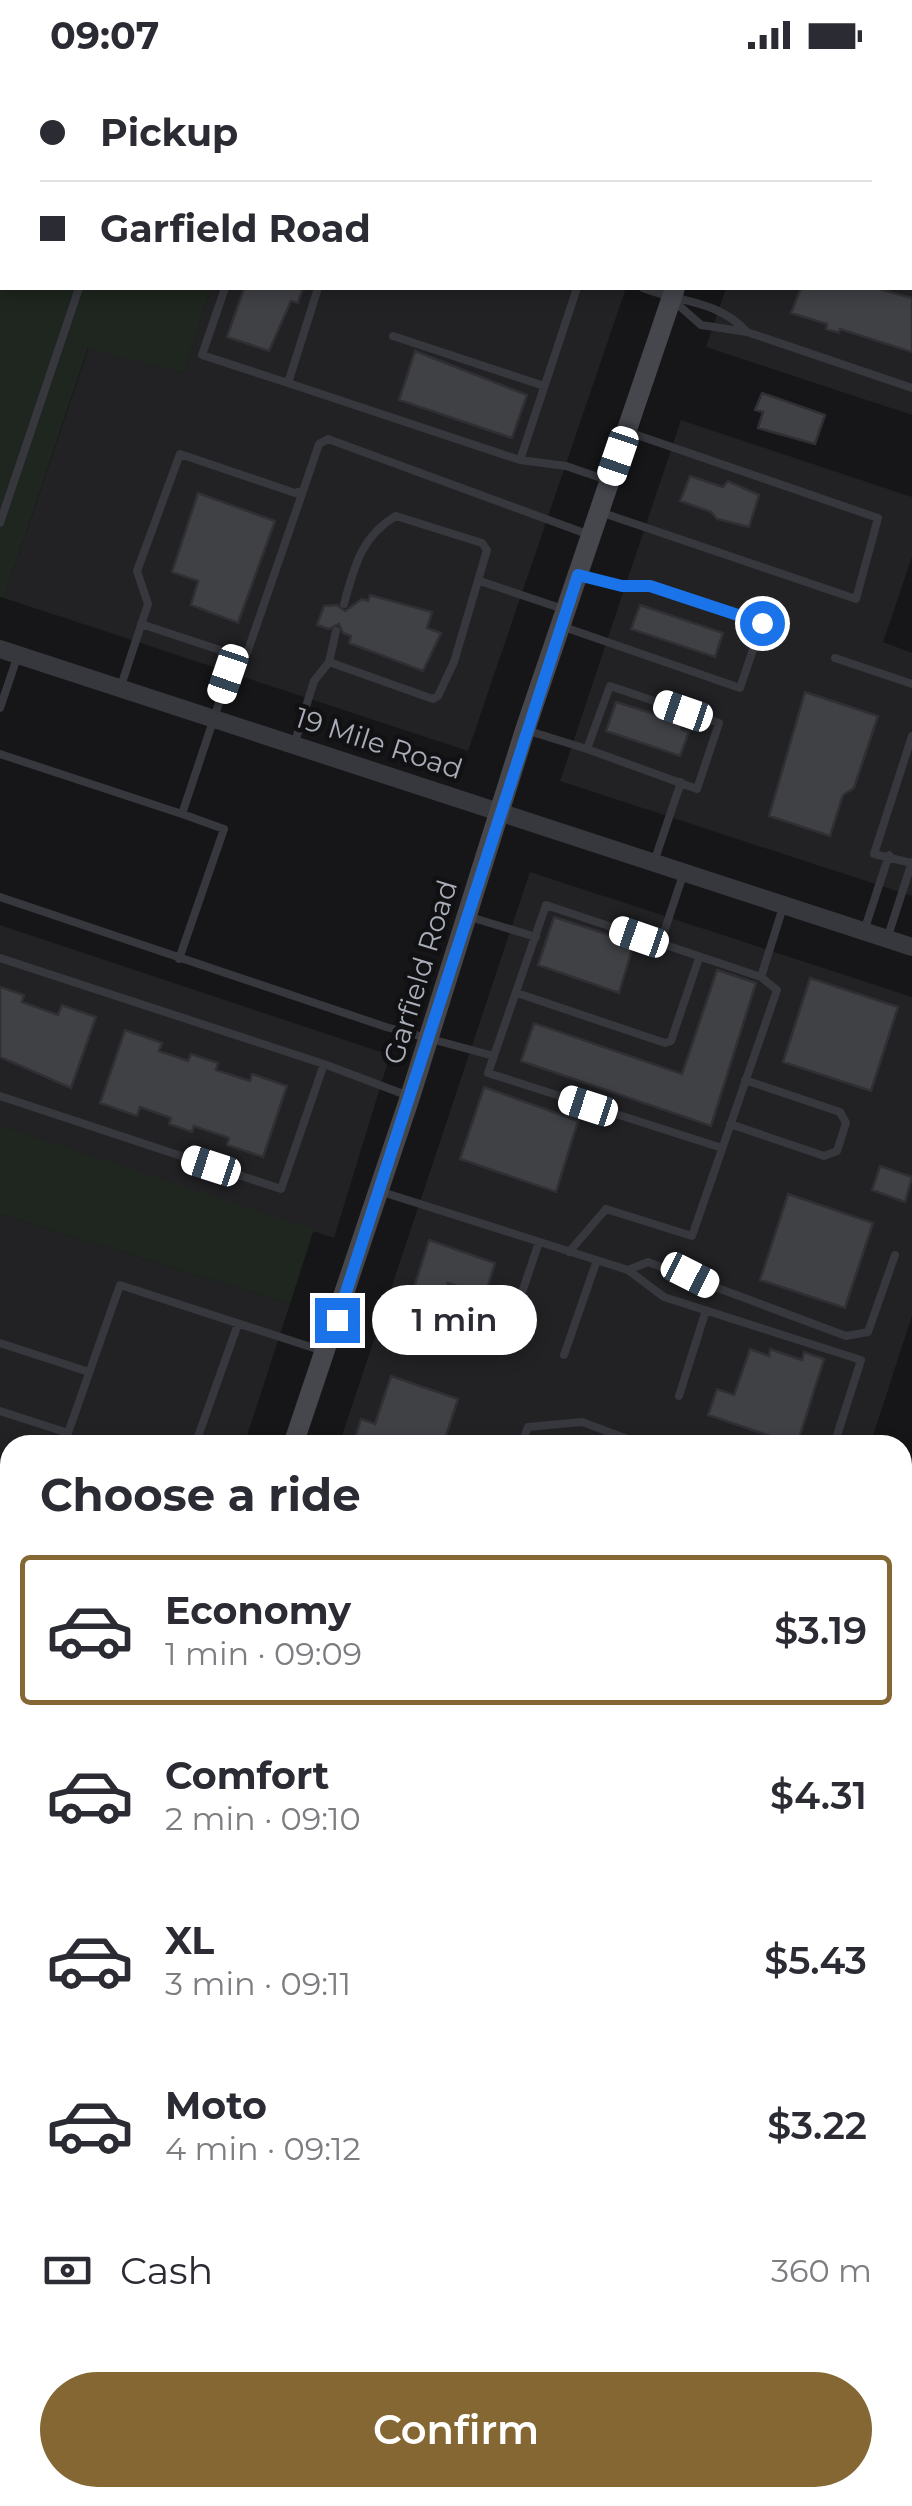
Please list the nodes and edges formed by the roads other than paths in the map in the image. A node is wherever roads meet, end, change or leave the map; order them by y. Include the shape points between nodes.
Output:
1 (78, 290) edge
2 (224, 290) edge
3 (317, 290) edge
4 (577, 290) edge
5 (673, 293) edge
6 (746, 332) junction
7 (392, 336) dead end
8 (288, 384) junction
9 (544, 386) junction
10 (912, 388) edge
11 (627, 431) junction
12 (520, 460) junction
13 (609, 481) junction
14 (303, 491) junction
15 (599, 512) junction
16 (0, 524) edge
17 (592, 535) junction
18 (578, 575) junction
19 (480, 581) junction
20 (344, 604) dead end
21 (563, 618) junction
22 (141, 624) junction
23 (336, 631) dead end
24 (9, 652) edge
25 (235, 654) junction
26 (835, 658) dead end
27 (329, 662) junction
28 (912, 684) edge
29 (120, 688) junction
30 (0, 708) edge
31 (214, 719) junction
32 (525, 730) junction
33 (912, 736) edge
34 (294, 744) junction
35 (587, 749) junction
36 (0, 754) edge
37 (681, 782) junction
38 (499, 812) junction
39 (182, 814) junction
40 (889, 855) junction
41 (654, 862) junction
42 (912, 862) edge
43 (684, 872) junction
44 (0, 896) edge
45 (784, 906) junction
46 (468, 916) junction
47 (864, 932) junction
48 (536, 937) junction
49 (887, 939) junction
50 (660, 944) junction
51 (912, 948) edge
52 (0, 958) edge
53 (698, 958) junction
54 (179, 959) junction
55 (761, 977) junction
56 (517, 992) junction
57 (429, 1037) junction
58 (494, 1056) junction
59 (324, 1064) junction
60 (746, 1080) junction
61 (0, 1096) edge
62 (410, 1097) junction
63 (730, 1124) junction
64 (722, 1148) junction
65 (379, 1192) junction
66 (539, 1242) junction
67 (569, 1252) junction
68 (895, 1254) dead end
69 (596, 1260) junction
70 (628, 1270) junction
71 (706, 1310) junction
72 (238, 1324) junction
73 (505, 1343) dead end
74 (0, 1344) edge
75 (326, 1352) junction
76 (564, 1356) dead end
77 (89, 1372) junction
78 (679, 1396) dead end
79 (0, 1411) edge
80 (199, 1435) edge
81 (297, 1435) edge
82 (525, 1435) edge
83 (617, 1435) edge
84 (837, 1435) edge

1 - 16 lane
2 - 8 lane via 202,356
3 - 8 lane
4 - 9 lane
5 - 6 lane via 718,308
5 - 6 lane via 701,325
5 - 11 main road, Garfield Road
6 - 10 lane
7 - 9 lane
8 - 12 lane
9 - 12 lane
11 - 13 main road, Garfield Road
11 - 15 lane via 878,518 856,599
12 - 13 lane
13 - 15 main road, Garfield Road
14 - 17 lane via 319,444 328,438
14 - 22 lane via 178,456 136,572 148,604
14 - 25 lane via 247,654
15 - 17 main road, Garfield Road
17 - 18 main road, Garfield Road
18 - 21 main road, Garfield Road
18 - 21 lane via 650,586 762,623 740,688
19 - 20 lane via 487,550 482,543 396,516 358,554
19 - 21 lane
19 - 27 lane via 454,662 432,699
21 - 32 main road, Garfield Road
22 - 25 lane
22 - 29 lane
23 - 27 lane
24 - 29 street, 19 Mile Road
24 - 30 lane
25 - 31 lane
26 - 28 lane
27 - 34 lane via 314,681
29 - 31 street, 19 Mile Road
31 - 34 street, 19 Mile Road
31 - 39 lane
32 - 35 lane
32 - 38 main road, Garfield Road
33 - 40 lane via 874,854
34 - 38 street, 19 Mile Road
35 - 37 lane
35 - 37 lane via 610,686 719,723 697,789
36 - 39 lane
37 - 41 lane
38 - 41 street, 19 Mile Road
38 - 46 main road, Garfield Road
39 - 54 lane via 224,829
40 - 42 lane
40 - 47 lane
41 - 43 street, 19 Mile Road
42 - 49 lane
43 - 45 street, 19 Mile Road
43 - 50 lane
44 - 54 lane
45 - 47 street, 19 Mile Road
45 - 55 lane
46 - 48 lane
46 - 57 main road, Garfield Road
47 - 49 street, 19 Mile Road
48 - 50 lane via 546,905
48 - 56 lane
49 - 51 street, 19 Mile Road
50 - 53 lane
52 - 59 lane
53 - 55 lane
53 - 56 lane via 666,1042
54 - 57 lane
55 - 60 lane via 776,990
56 - 58 lane
57 - 58 lane
57 - 62 main road, Garfield Road
58 - 64 lane via 488,1074
59 - 61 lane via 281,1190
59 - 62 lane
60 - 63 lane
60 - 63 lane via 840,1112 846,1123 837,1151 824,1156
62 - 65 main road, Garfield Road
63 - 64 lane
64 - 67 lane via 692,1236 606,1209
65 - 66 lane
65 - 75 main road, Garfield Road
66 - 67 lane
66 - 73 lane
67 - 69 lane
68 - 70 lane via 868,1332 846,1336 648,1262
69 - 70 lane
69 - 76 lane
70 - 71 lane via 664,1297
71 - 78 lane
71 - 84 lane via 861,1360
72 - 75 lane
72 - 77 lane via 120,1286
72 - 80 lane
74 - 77 lane
75 - 81 main road, Garfield Road
77 - 79 lane via 68,1433
82 - 83 lane via 528,1427 582,1422

